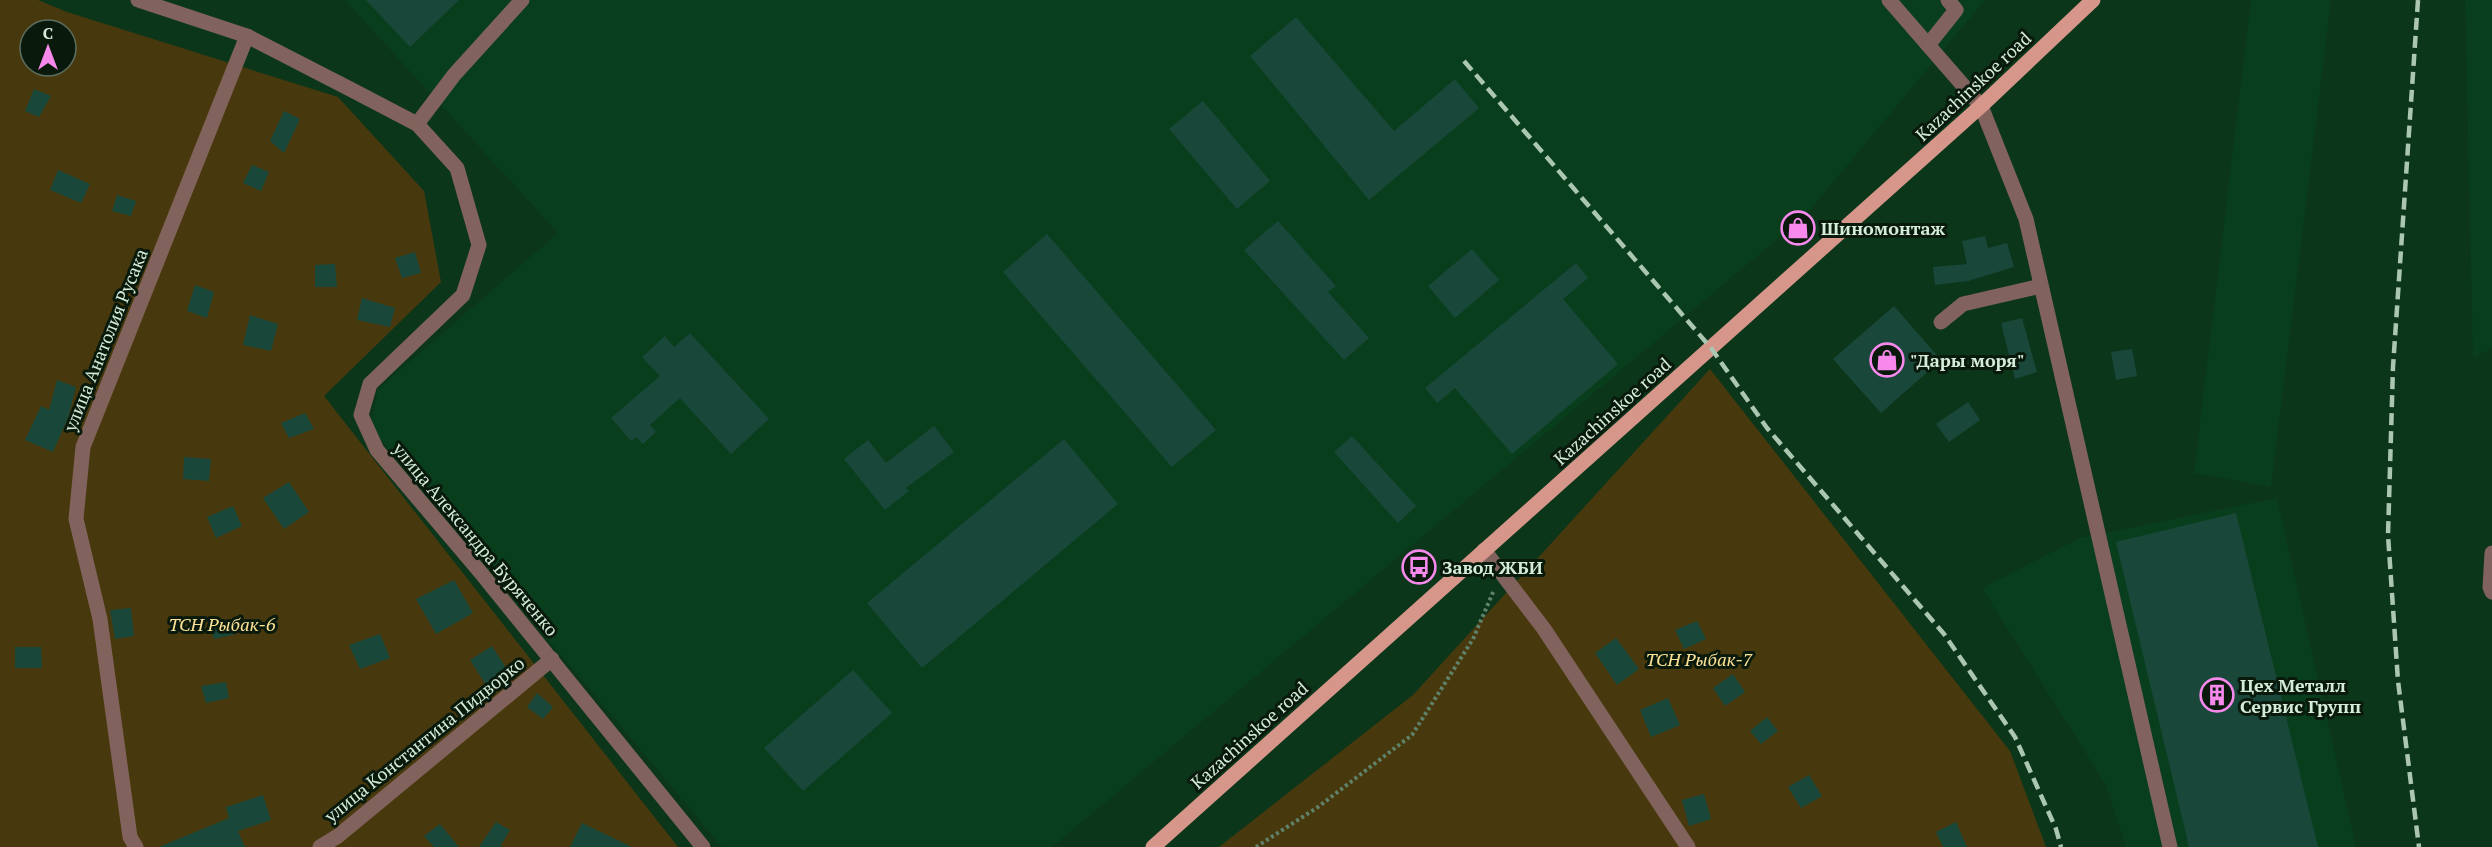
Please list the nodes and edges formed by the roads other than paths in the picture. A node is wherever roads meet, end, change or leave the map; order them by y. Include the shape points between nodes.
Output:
1 (138, 0) edge
2 (522, 0) edge
3 (1889, 0) edge
4 (1948, 0) edge
5 (2093, 0) edge
6 (248, 36) junction
7 (1928, 45) junction
8 (1981, 106) junction
9 (417, 124) junction
10 (2041, 286) junction
11 (1941, 322) dead end
12 (1484, 550) junction
13 (2492, 554) edge
14 (2492, 592) edge
15 (552, 659) junction
16 (136, 847) edge
17 (320, 847) edge
18 (703, 847) edge
19 (1153, 847) edge
20 (1688, 847) edge
21 (2170, 847) edge

1 - 6 street, улица Александра Буряченко
2 - 9 street via 454,75
3 - 7 street
4 - 7 street via 1956,10
5 - 8 main road, Kazachinskoe road
6 - 9 street, улица Александра Буряченко
6 - 16 street, улица Анатолия Русака via 83,447 76,519 100,619 130,837
7 - 8 street
8 - 10 street via 2026,219
8 - 12 main road, Kazachinskoe road
9 - 15 street, улица Александра Буряченко via 457,168 479,245 463,295 370,384 361,415 377,450
10 - 11 street via 1963,304
10 - 21 street
12 - 19 main road, Kazachinskoe road
12 - 20 street via 1544,629
13 - 14 street
15 - 17 street, улица Константина Пидворко
15 - 18 street, улица Александра Буряченко

